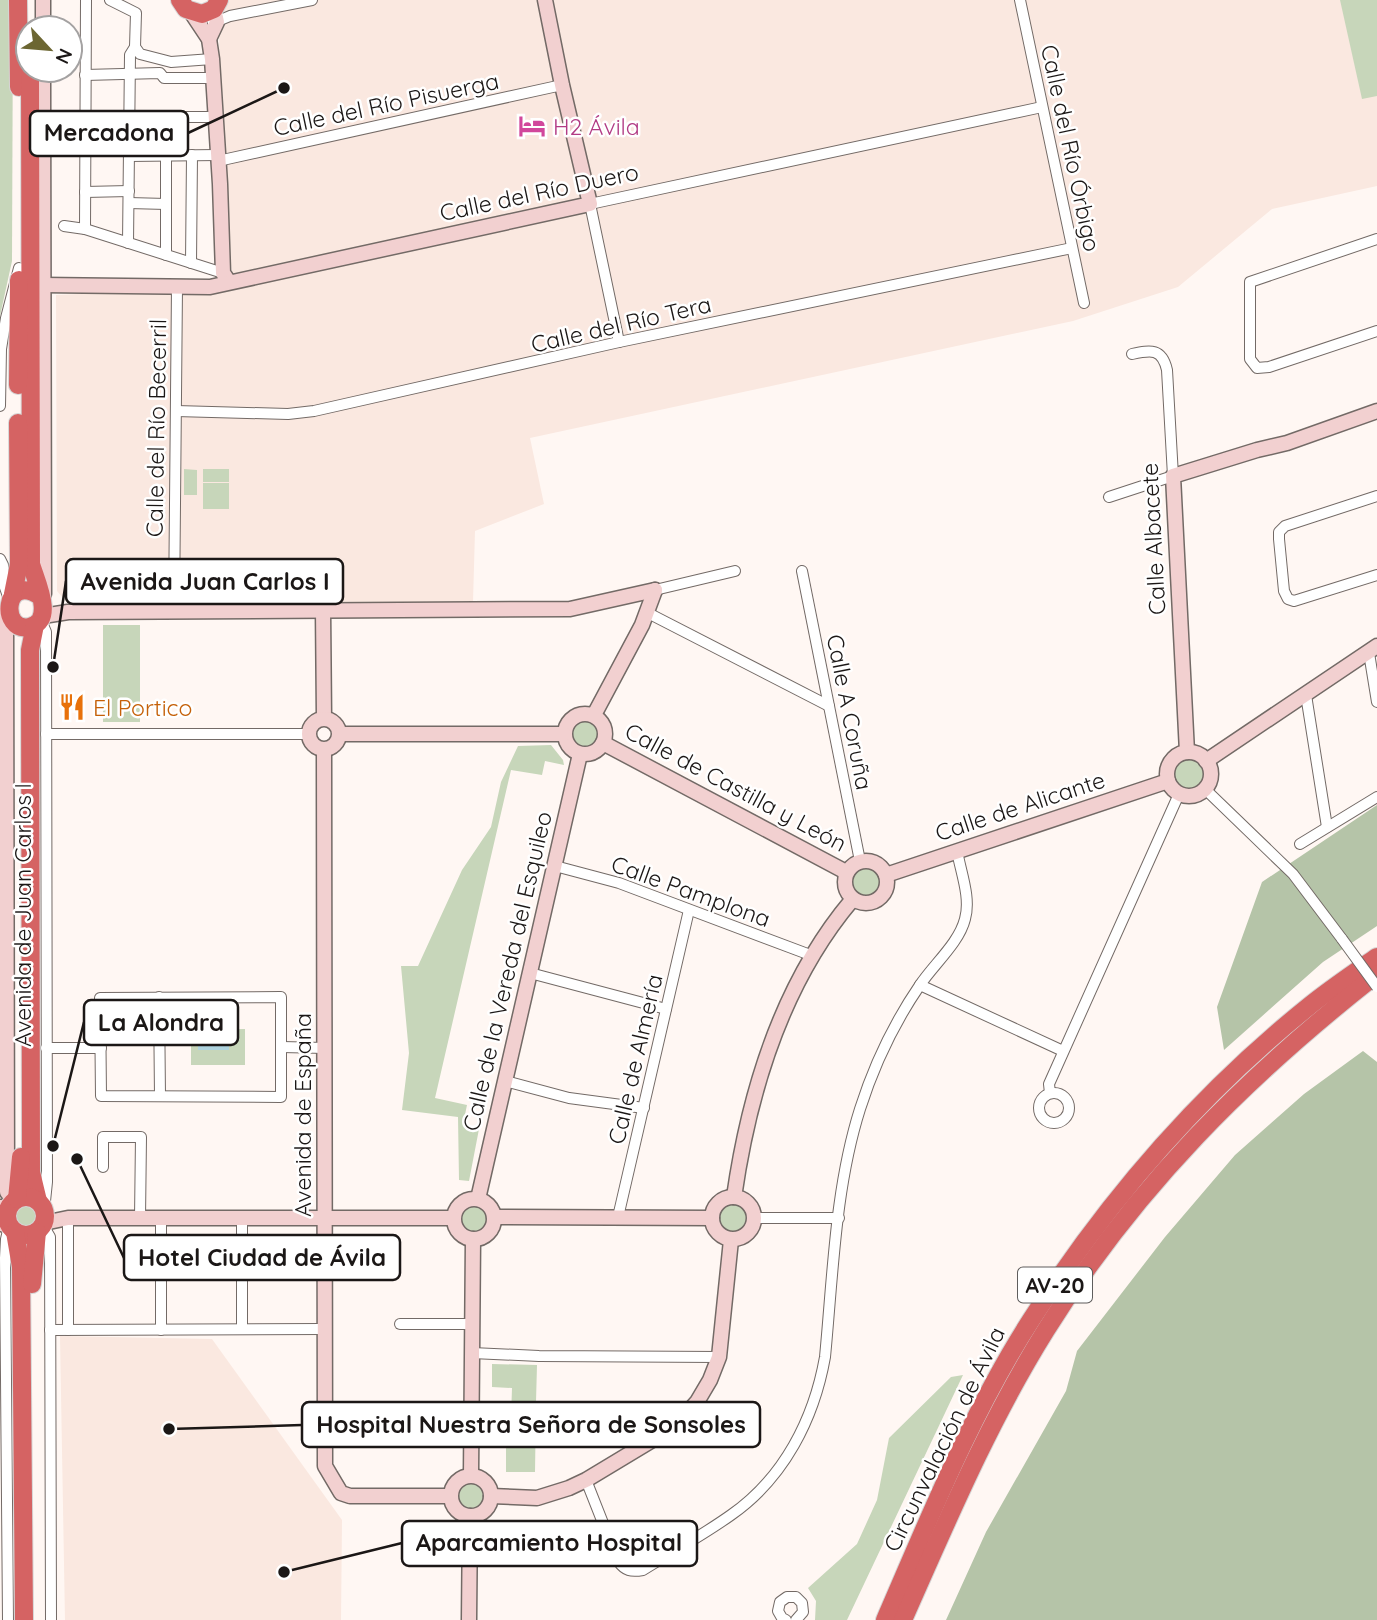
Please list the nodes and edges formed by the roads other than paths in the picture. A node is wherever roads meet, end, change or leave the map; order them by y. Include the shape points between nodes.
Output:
1 (18, 0) edge
2 (87, 0) edge
3 (110, 0) edge
4 (312, 0) edge
5 (545, 0) edge
6 (1020, 0) edge
7 (203, 11) edge
8 (135, 47) junction
9 (212, 60) junction
10 (130, 73) junction
11 (85, 75) junction
12 (213, 78) junction
13 (30, 84) edge
14 (43, 84) edge
15 (562, 85) junction
16 (1042, 107) junction
17 (130, 117) junction
18 (215, 117) junction
19 (192, 155) junction
20 (129, 156) junction
21 (166, 156) junction
22 (218, 158) junction
23 (129, 191) junction
24 (85, 192) junction
25 (128, 204) junction
26 (166, 204) junction
27 (590, 204) junction
28 (64, 226) dead end
29 (85, 229) junction
30 (1377, 239) edge
31 (128, 243) junction
32 (1072, 248) junction
33 (166, 255) junction
34 (191, 263) junction
35 (19, 268) junction
36 (226, 278) junction
37 (43, 285) junction
38 (177, 287) junction
39 (1084, 303) dead end
40 (1377, 331) edge
41 (619, 342) junction
42 (1, 349) edge
43 (1132, 354) dead end
44 (0, 406) edge
45 (176, 411) junction
46 (1377, 413) edge
47 (1173, 476) junction
48 (1377, 496) edge
49 (1110, 497) dead end
50 (0, 559) edge
51 (735, 571) dead end
52 (802, 571) dead end
53 (1377, 575) edge
54 (655, 590) junction
55 (11, 608) junction
56 (323, 610) junction
57 (41, 611) junction
58 (174, 611) junction
59 (648, 613) junction
60 (1373, 650) edge
61 (1306, 695) junction
62 (1377, 702) edge
63 (829, 706) junction
64 (594, 715) junction
65 (3, 718) edge
66 (324, 718) junction
67 (46, 734) junction
68 (308, 734) junction
69 (340, 734) junction
70 (564, 734) junction
71 (603, 743) junction
72 (324, 750) junction
73 (1187, 752) junction
74 (580, 754) junction
75 (1206, 761) junction
76 (1168, 781) junction
77 (1205, 789) junction
78 (1180, 794) junction
79 (1377, 797) edge
80 (1326, 827) junction
81 (3, 833) edge
82 (1300, 844) dead end
83 (957, 851) junction
84 (860, 861) junction
85 (555, 866) junction
86 (846, 872) junction
87 (886, 875) junction
88 (852, 900) junction
89 (690, 910) junction
90 (3, 921) edge
91 (813, 957) junction
92 (1377, 957) edge
93 (530, 973) junction
94 (1377, 974) edge
95 (920, 985) junction
96 (1377, 987) edge
97 (159, 997) junction
98 (666, 1010) junction
99 (282, 1047) junction
100 (46, 1048) junction
101 (101, 1048) junction
102 (325, 1048) junction
103 (1063, 1051) junction
104 (505, 1081) junction
105 (1050, 1093) dead end
106 (160, 1096) junction
107 (644, 1108) junction
108 (103, 1167) dead end
109 (734, 1197) junction
110 (478, 1199) junction
111 (9, 1215) edge
112 (42, 1217) junction
113 (68, 1217) junction
114 (494, 1217) junction
115 (618, 1217) junction
116 (140, 1218) junction
117 (161, 1218) junction
118 (242, 1218) junction
119 (325, 1218) junction
120 (453, 1218) junction
121 (712, 1218) junction
122 (754, 1218) junction
123 (839, 1218) junction
124 (473, 1239) junction
125 (731, 1240) junction
126 (400, 1324) dead end
127 (472, 1324) junction
128 (242, 1329) junction
129 (325, 1329) junction
130 (50, 1330) junction
131 (68, 1330) junction
132 (161, 1330) junction
133 (472, 1353) junction
134 (719, 1357) junction
135 (3, 1457) edge
136 (471, 1475) junction
137 (586, 1480) junction
138 (450, 1496) junction
139 (491, 1496) junction
140 (470, 1517) junction
141 (783, 1619) edge
142 (8, 1620) edge
143 (24, 1620) edge
144 (34, 1620) edge
145 (51, 1620) edge
146 (469, 1620) edge
147 (796, 1620) edge
148 (885, 1620) edge
149 (903, 1620) edge

1 - 35 highway, Avenida de Juan Carlos I
2 - 11 street
3 - 8 street via 136,13
4 - 7 street via 230,16
5 - 15 street
6 - 16 street, Calle del Río Órbigo
7 - 9 street
8 - 9 street via 140,54 172,62
8 - 10 street via 130,54
9 - 12 street
10 - 11 street
10 - 12 street
10 - 17 street
11 - 24 street
12 - 18 street
13 - 57 highway, Avenida de Juan Carlos I via 31,564
14 - 37 street, Avenida de Juan Carlos I
15 - 22 street, Calle del Río Pisuerga
15 - 27 street
16 - 27 street, Calle del Río Duero
16 - 32 street, Calle del Río Órbigo
17 - 18 street
17 - 20 street
18 - 22 street
19 - 21 street, Calle del Río Pisuerga
19 - 22 street, Calle del Río Pisuerga
19 - 34 street
20 - 21 street, Calle del Río Pisuerga
20 - 23 street
21 - 26 street
22 - 36 street
23 - 24 street
23 - 25 street
24 - 29 street
25 - 26 street
25 - 31 street
26 - 33 street
27 - 36 street, Calle del Río Duero
27 - 41 street
28 - 29 street
29 - 31 street
30 - 40 street via 1250,282 1250,359 1257,368 1269,368
31 - 33 street
32 - 39 street, Calle del Río Órbigo
32 - 41 street, Calle del Río Tera
33 - 34 street
34 - 36 street
35 - 42 street
35 - 55 highway, Avenida de Juan Carlos I via 19,564
36 - 38 street, Calle del Río Duero via 210,287
37 - 38 street, Calle del Río Duero
37 - 57 street, Avenida de Juan Carlos I
38 - 45 street, Calle del Río Becerril
41 - 45 street, Calle del Río Tera via 314,411
42 - 44 street
43 - 47 street, Calle Albacete via 1150,350 1165,360
45 - 58 street, Calle del Río Becerril
46 - 47 street
47 - 49 street
47 - 73 street, Calle Albacete
48 - 53 street via 1285,526 1279,539 1288,599
50 - 55 street
51 - 54 street
52 - 63 street, Calle A Coruña
54 - 56 street via 570,609
54 - 59 street
55 - 57 highway via 26,628
55 - 57 highway via 22,590 32,591
55 - 65 street, Avenida de Juan Carlos I
55 - 111 highway, Avenida de Juan Carlos I via 19,650 21,1158
56 - 58 street
56 - 66 street
57 - 58 street
57 - 67 street, Avenida de Juan Carlos I via 46,632
57 - 112 highway, Avenida de Juan Carlos I via 30,650 31,1172
59 - 63 street
59 - 64 street
60 - 61 street
60 - 62 street
61 - 75 street
61 - 80 street
63 - 84 street, Calle A Coruña
64 - 70 street via 574,716
64 - 71 street via 606,732
65 - 81 street, Avenida de Juan Carlos I
66 - 68 street via 313,723
66 - 69 street via 335,722
67 - 68 street
67 - 100 street, Avenida de Juan Carlos I
68 - 72 street via 313,745
69 - 70 street
69 - 72 street via 335,745
70 - 74 street via 566,743
71 - 74 street via 590,754
71 - 86 street, Calle de Castilla y León
72 - 102 street, Avenida de España
73 - 75 street
73 - 76 street via 1171,762
74 - 85 street, Calle de la Vereda del Esquileo
75 - 77 street via 1210,780
76 - 78 street
76 - 83 street, Calle de Alicante
77 - 78 street via 1188,796
77 - 96 street, bridge via 1293,874
78 - 103 street
79 - 80 street
80 - 82 street
81 - 90 street, Avenida de Juan Carlos I
83 - 87 street, Calle de Alicante
83 - 95 street via 966,893 965,922
84 - 86 street
84 - 87 street via 871,861
85 - 89 street, Calle Pamplona via 619,883
85 - 93 street, Calle de la Vereda del Esquileo
86 - 88 street via 846,892
87 - 88 street via 883,896 873,903
88 - 91 street
89 - 91 street, Calle Pamplona
89 - 98 street, Calle de Almería
90 - 111 street, Avenida de Juan Carlos I
91 - 109 street via 767,1055 745,1131
92 - 148 highway, Circunvalación de Ávila / AV-20 via 1308,1007 1227,1081 1176,1132 1096,1227 1030,1321 1000,1375
93 - 98 street
93 - 104 street, Calle de la Vereda del Esquileo
94 - 149 highway, Circunvalación de Ávila / AV-20 via 1230,1100 1108,1240 1014,1384
95 - 103 street
95 - 123 street via 885,1046 867,1090 850,1143
97 - 99 street via 281,997
97 - 101 street via 100,998
97 - 106 street
98 - 107 street, Calle de Almería
99 - 102 street
99 - 106 street via 281,1097
100 - 101 street
100 - 112 street, Avenida de Juan Carlos I via 47,1182
101 - 106 street via 101,1096
102 - 119 street, Avenida de España
103 - 105 street via 1049,1084
104 - 107 street via 569,1098
104 - 110 street, Calle de la Vereda del Esquileo
107 - 115 street, Calle de Almería
108 - 116 street via 103,1137 141,1137
109 - 121 street via 723,1199
109 - 122 street via 751,1208
110 - 114 street via 486,1202
110 - 120 street via 466,1199
111 - 112 highway via 28,1197
111 - 112 highway via 22,1235
111 - 135 street, Avenida de Juan Carlos I
111 - 143 highway, Avenida de Juan Carlos I via 21,1267
112 - 113 street
112 - 130 street, Avenida de Juan Carlos I via 50,1237
112 - 144 highway, Avenida de Juan Carlos I via 32,1267
113 - 116 street
113 - 131 street
114 - 115 street
114 - 124 street via 492,1228
115 - 121 street
116 - 117 street
117 - 118 street
117 - 132 street
118 - 119 street
118 - 128 street
119 - 120 street
119 - 129 street, Avenida de España
120 - 124 street via 456,1229
121 - 125 street via 714,1228
122 - 123 street
122 - 125 street via 751,1229
123 - 137 street via 820,1382 801,1434 769,1481 731,1515 633,1572 618,1561
124 - 127 street
125 - 134 street
126 - 127 street
127 - 133 street
128 - 129 street
128 - 132 street
129 - 138 street, Avenida de España via 325,1466 341,1493
130 - 131 street
130 - 145 street, Avenida de Juan Carlos I
131 - 132 street
133 - 134 street
133 - 136 street
134 - 137 street via 697,1402 680,1421
135 - 142 street, Avenida de Juan Carlos I
136 - 138 street via 461,1478
136 - 139 street via 489,1486
137 - 139 street via 537,1498
138 - 140 street via 460,1514
139 - 140 street via 481,1514
140 - 146 street
141 - 147 street via 778,1611 780,1602 796,1597 803,1612

